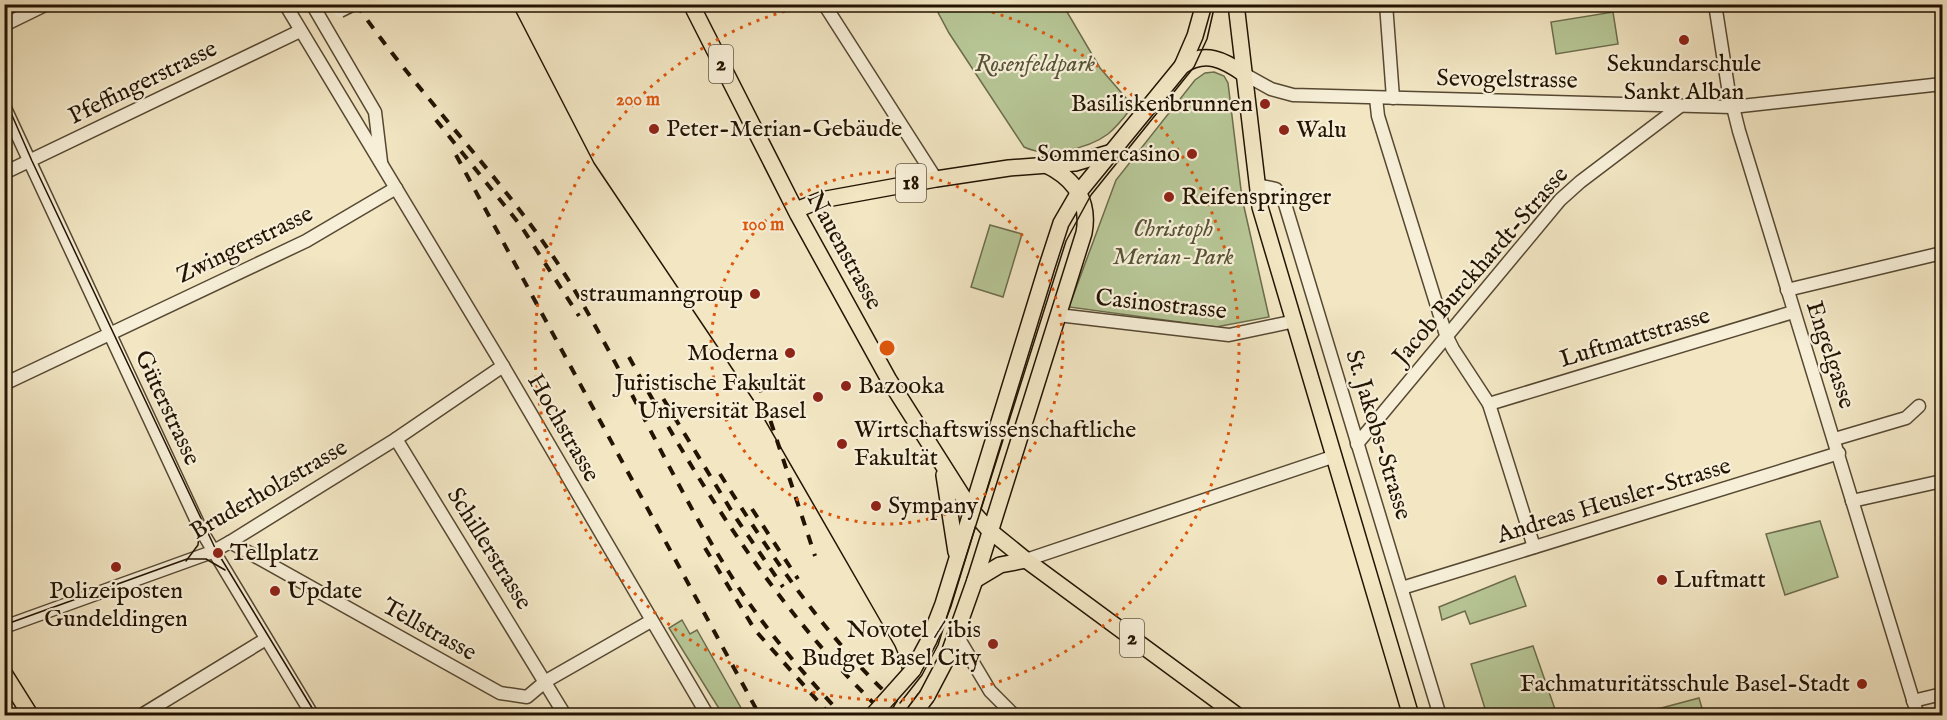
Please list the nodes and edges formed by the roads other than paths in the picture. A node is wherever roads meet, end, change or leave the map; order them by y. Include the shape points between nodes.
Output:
1 (47, 4) edge
2 (285, 4) edge
3 (312, 4) edge
4 (354, 4) edge
5 (691, 4) edge
6 (824, 4) edge
7 (1204, 4) edge
8 (1236, 4) edge
9 (1386, 4) edge
10 (1715, 4) edge
11 (322, 21) junction
12 (4, 25) edge
13 (300, 31) junction
14 (1182, 66) junction
15 (1244, 74) junction
16 (1942, 84) edge
17 (1376, 98) junction
18 (1393, 98) junction
19 (4, 106) edge
20 (1732, 107) junction
21 (1679, 108) junction
22 (1112, 151) junction
23 (30, 162) junction
24 (381, 164) junction
25 (1046, 165) junction
26 (4, 173) edge
27 (936, 179) junction
28 (1257, 185) junction
29 (396, 188) junction
30 (1079, 192) junction
31 (796, 210) junction
32 (1942, 253) edge
33 (1787, 290) junction
34 (1793, 312) junction
35 (1058, 315) junction
36 (1294, 321) junction
37 (1446, 335) junction
38 (111, 336) junction
39 (503, 366) junction
40 (4, 384) edge
41 (1489, 405) junction
42 (1919, 406) dead end
43 (396, 439) junction
44 (1835, 440) junction
45 (1357, 444) junction
46 (1839, 453) junction
47 (1335, 456) junction
48 (943, 469) junction
49 (1942, 481) edge
50 (1852, 501) junction
51 (972, 511) junction
52 (989, 530) junction
53 (230, 542) junction
54 (1534, 547) junction
55 (212, 552) junction
56 (1026, 560) junction
57 (952, 574) junction
58 (975, 580) junction
59 (1402, 588) junction
60 (651, 621) junction
61 (4, 627) edge
62 (956, 634) junction
63 (266, 639) junction
64 (4, 672) edge
65 (546, 681) junction
66 (1942, 694) edge
67 (1913, 701) junction
68 (31, 716) edge
69 (140, 716) edge
70 (314, 716) edge
71 (568, 716) edge
72 (708, 716) edge
73 (872, 716) edge
74 (912, 716) edge
75 (1015, 716) edge
76 (1238, 716) edge
77 (1411, 716) edge
78 (1440, 716) edge
79 (1918, 716) edge

1 - 12 street
2 - 13 street, Hochstrasse
3 - 11 street, Hochstrasse
4 - 11 street, bridge
5 - 31 main road, Nauenstrasse / 2
6 - 27 street
7 - 14 main road
8 - 15 main road, St. Jakobs-Strasse
9 - 18 street
10 - 20 street, Engelgasse
11 - 24 street, Hochstrasse via 375,112
13 - 23 street, Pfeffingerstrasse
13 - 24 street, Hochstrasse
14 - 15 main road via 1212,57
14 - 22 main road
15 - 17 street, Sevogelstrasse via 1270,89 1293,95
15 - 28 main road, St. Jakobs-Strasse
16 - 20 street, Sevogelstrasse
17 - 18 street, Sevogelstrasse
17 - 37 street via 1378,116
18 - 21 street, Sevogelstrasse
19 - 23 street, Güterstrasse
20 - 21 street, Sevogelstrasse
20 - 33 street, Engelgasse
21 - 37 street, Jacob Burckhardt-Strasse via 1560,200
22 - 25 main road via 1087,160
22 - 30 main road
23 - 26 street, Pfeffingerstrasse
23 - 38 street, Güterstrasse
24 - 29 street, Hochstrasse
25 - 27 main road, 18
25 - 30 main road via 1062,174
27 - 31 main road, 18 via 821,200
28 - 36 main road, St. Jakobs-Strasse
28 - 45 street, St. Jakobs-Strasse via 1272,187 1282,196
29 - 38 street, Zwingerstrasse via 306,241
29 - 39 street, Hochstrasse
30 - 35 main road via 1086,212 1084,233
30 - 51 main road via 1056,237
31 - 48 main road, Nauenstrasse / 2 via 889,380
32 - 33 street
33 - 34 street, Engelgasse
34 - 41 street, Luftmattstrasse
34 - 44 street, Engelgasse
35 - 36 street, Casinostrasse via 1229,334
35 - 52 main road
36 - 47 main road, St. Jakobs-Strasse
37 - 41 street
37 - 45 street, Jacob Burckhardt-Strasse
38 - 40 street, Zwingerstrasse
38 - 55 street, Güterstrasse
39 - 43 street, Bruderholzstrasse
39 - 60 street, Hochstrasse
41 - 54 street
42 - 44 street via 1906,418
43 - 53 street, Bruderholzstrasse
43 - 65 street, Schillerstrasse
44 - 46 street, Engelgasse
45 - 59 street, St. Jakobs-Strasse
46 - 50 street, Engelgasse
46 - 54 street, Andreas Heusler-Strasse
47 - 56 street
47 - 77 main road, St. Jakobs-Strasse
48 - 51 main road, Nauenstrasse / 2
48 - 57 main road via 956,543
49 - 50 street
50 - 67 street, Engelgasse
51 - 52 main road, 2
51 - 57 main road
52 - 56 main road, 2
52 - 58 main road
53 - 55 street, Bruderholzstrasse
53 - 65 street, Tellstrasse via 500,693 527,697
54 - 59 street, Andreas Heusler-Strasse
55 - 61 street, Bruderholzstrasse
55 - 63 street, Güterstrasse
56 - 58 main road via 1000,565
56 - 76 main road, 2
57 - 73 main road, bridge via 934,629 913,670
58 - 62 main road
59 - 78 street, St. Jakobs-Strasse
60 - 65 street, Tellstrasse
60 - 72 street, Hochstrasse
62 - 74 main road, bridge via 943,667
62 - 75 street via 990,691
63 - 69 street
63 - 70 street, Güterstrasse
64 - 68 main road
65 - 71 street
66 - 67 street
67 - 79 street, Engelgasse

